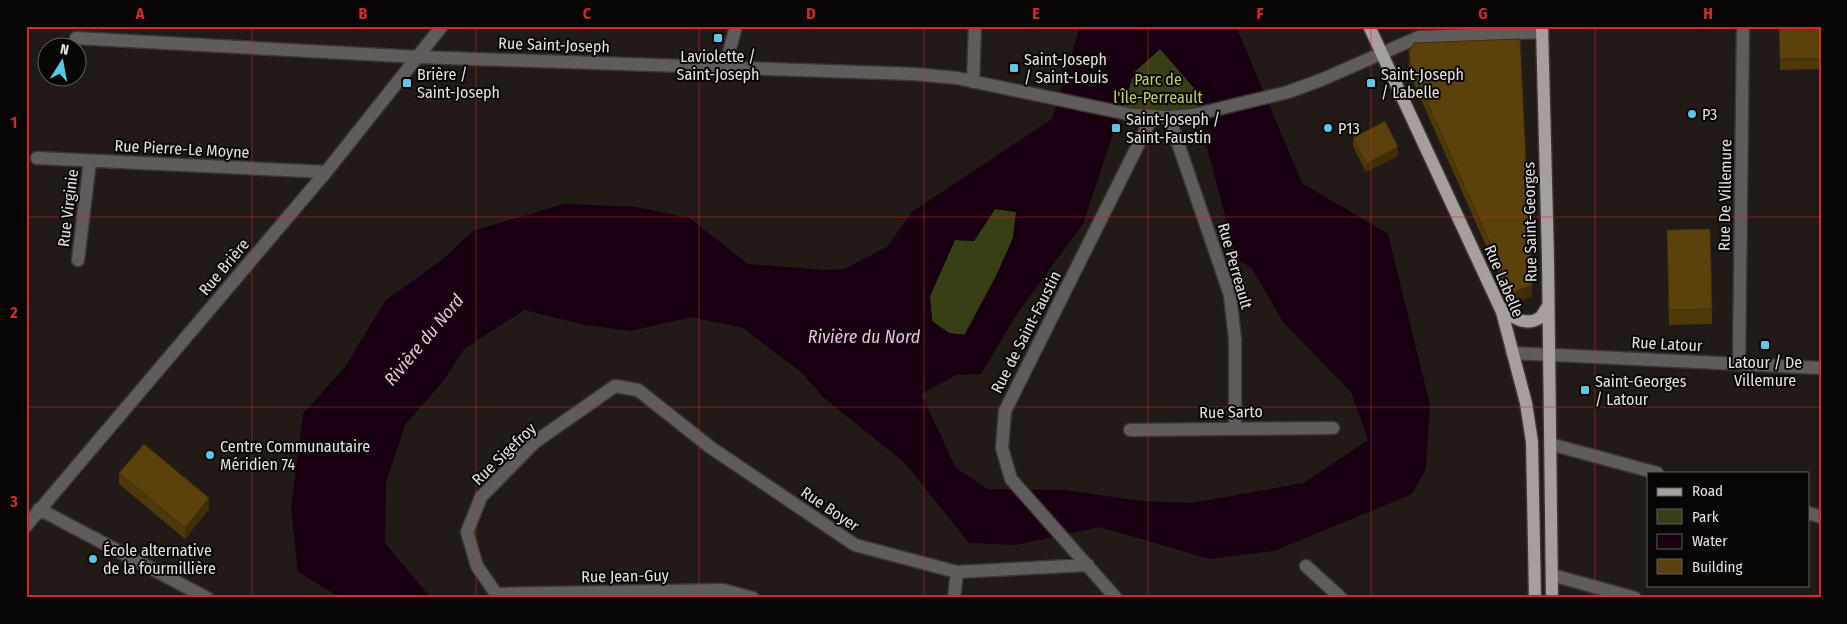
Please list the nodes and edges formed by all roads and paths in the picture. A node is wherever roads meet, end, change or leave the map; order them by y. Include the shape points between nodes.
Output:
1 (442, 26) edge
2 (736, 26) edge
3 (975, 26) edge
4 (1369, 26) edge
5 (1744, 26) edge
6 (1542, 29) edge
7 (88, 39) edge
8 (1382, 54) junction
9 (418, 56) junction
10 (725, 67) junction
11 (973, 82) junction
12 (1152, 117) junction
13 (1169, 117) junction
14 (37, 158) dead end
15 (90, 161) junction
16 (326, 172) junction
17 (78, 260) dead end
18 (1498, 305) junction
19 (1548, 306) junction
20 (1512, 353) junction
21 (1548, 355) junction
22 (1739, 364) junction
23 (1821, 368) edge
24 (615, 386) joint
25 (1333, 428) dead end
26 (1235, 429) junction
27 (1130, 430) dead end
28 (1550, 444) junction
29 (1653, 472) edge
30 (39, 509) junction
31 (26, 526) edge
32 (1088, 565) junction
33 (1306, 566) dead end
34 (957, 572) junction
35 (1552, 575) junction
36 (497, 596) edge
37 (207, 598) edge
38 (753, 598) edge
39 (954, 598) edge
40 (1116, 598) edge
41 (1342, 598) edge
42 (1535, 598) edge
43 (1552, 598) edge
44 (1635, 598) edge

1 - 9 street, Rue Brière
2 - 10 street
3 - 11 street
4 - 8 main road, Rue Labelle
5 - 22 street, Rue De Villemure
6 - 8 street via 1419,36
6 - 19 main road, Rue Saint-Georges
7 - 9 street, Rue Saint-Joseph
8 - 13 street via 1283,93 1193,116
8 - 18 main road, Rue Labelle
9 - 10 street, Rue Saint-Joseph
9 - 16 street, Rue Brière
10 - 11 street, Rue Saint-Joseph via 914,74
11 - 12 street, Rue Saint-Joseph
12 - 13 street
12 - 32 street, Rue de Saint-Faustin via 1005,411 1002,448 1011,479
13 - 26 street, Rue Perreault via 1230,295 1235,339
14 - 15 street, Rue Pierre-Le Moyne
15 - 16 street, Rue Pierre-Le Moyne
15 - 17 street, Rue Virginie
16 - 30 street, Rue Brière
18 - 19 main road via 1514,318 1527,322 1541,317
18 - 20 main road, Rue Labelle
19 - 21 main road, Rue Saint-Georges
20 - 21 street, Rue Latour
20 - 42 main road, Rue Labelle via 1526,403 1532,442
21 - 22 street, Rue Latour
21 - 28 main road, Rue Saint-Georges
22 - 23 street, Rue Latour
24 - 34 street, Rue Boyer via 638,390 710,447 855,546
24 - 36 street, Rue Sigefroy via 535,442 481,497 467,532 477,566
25 - 26 street, Rue Sarto
26 - 27 street, Rue Sarto
28 - 29 street
28 - 35 main road, Rue Saint-Georges
30 - 31 street, Rue Brière
30 - 37 street
32 - 34 street, Rue Boyer
32 - 40 street, Rue de Saint-Faustin
33 - 41 street
34 - 39 street
35 - 43 main road, Rue Saint-Georges
35 - 44 street
36 - 38 street, Rue Jean-Guy via 723,590

